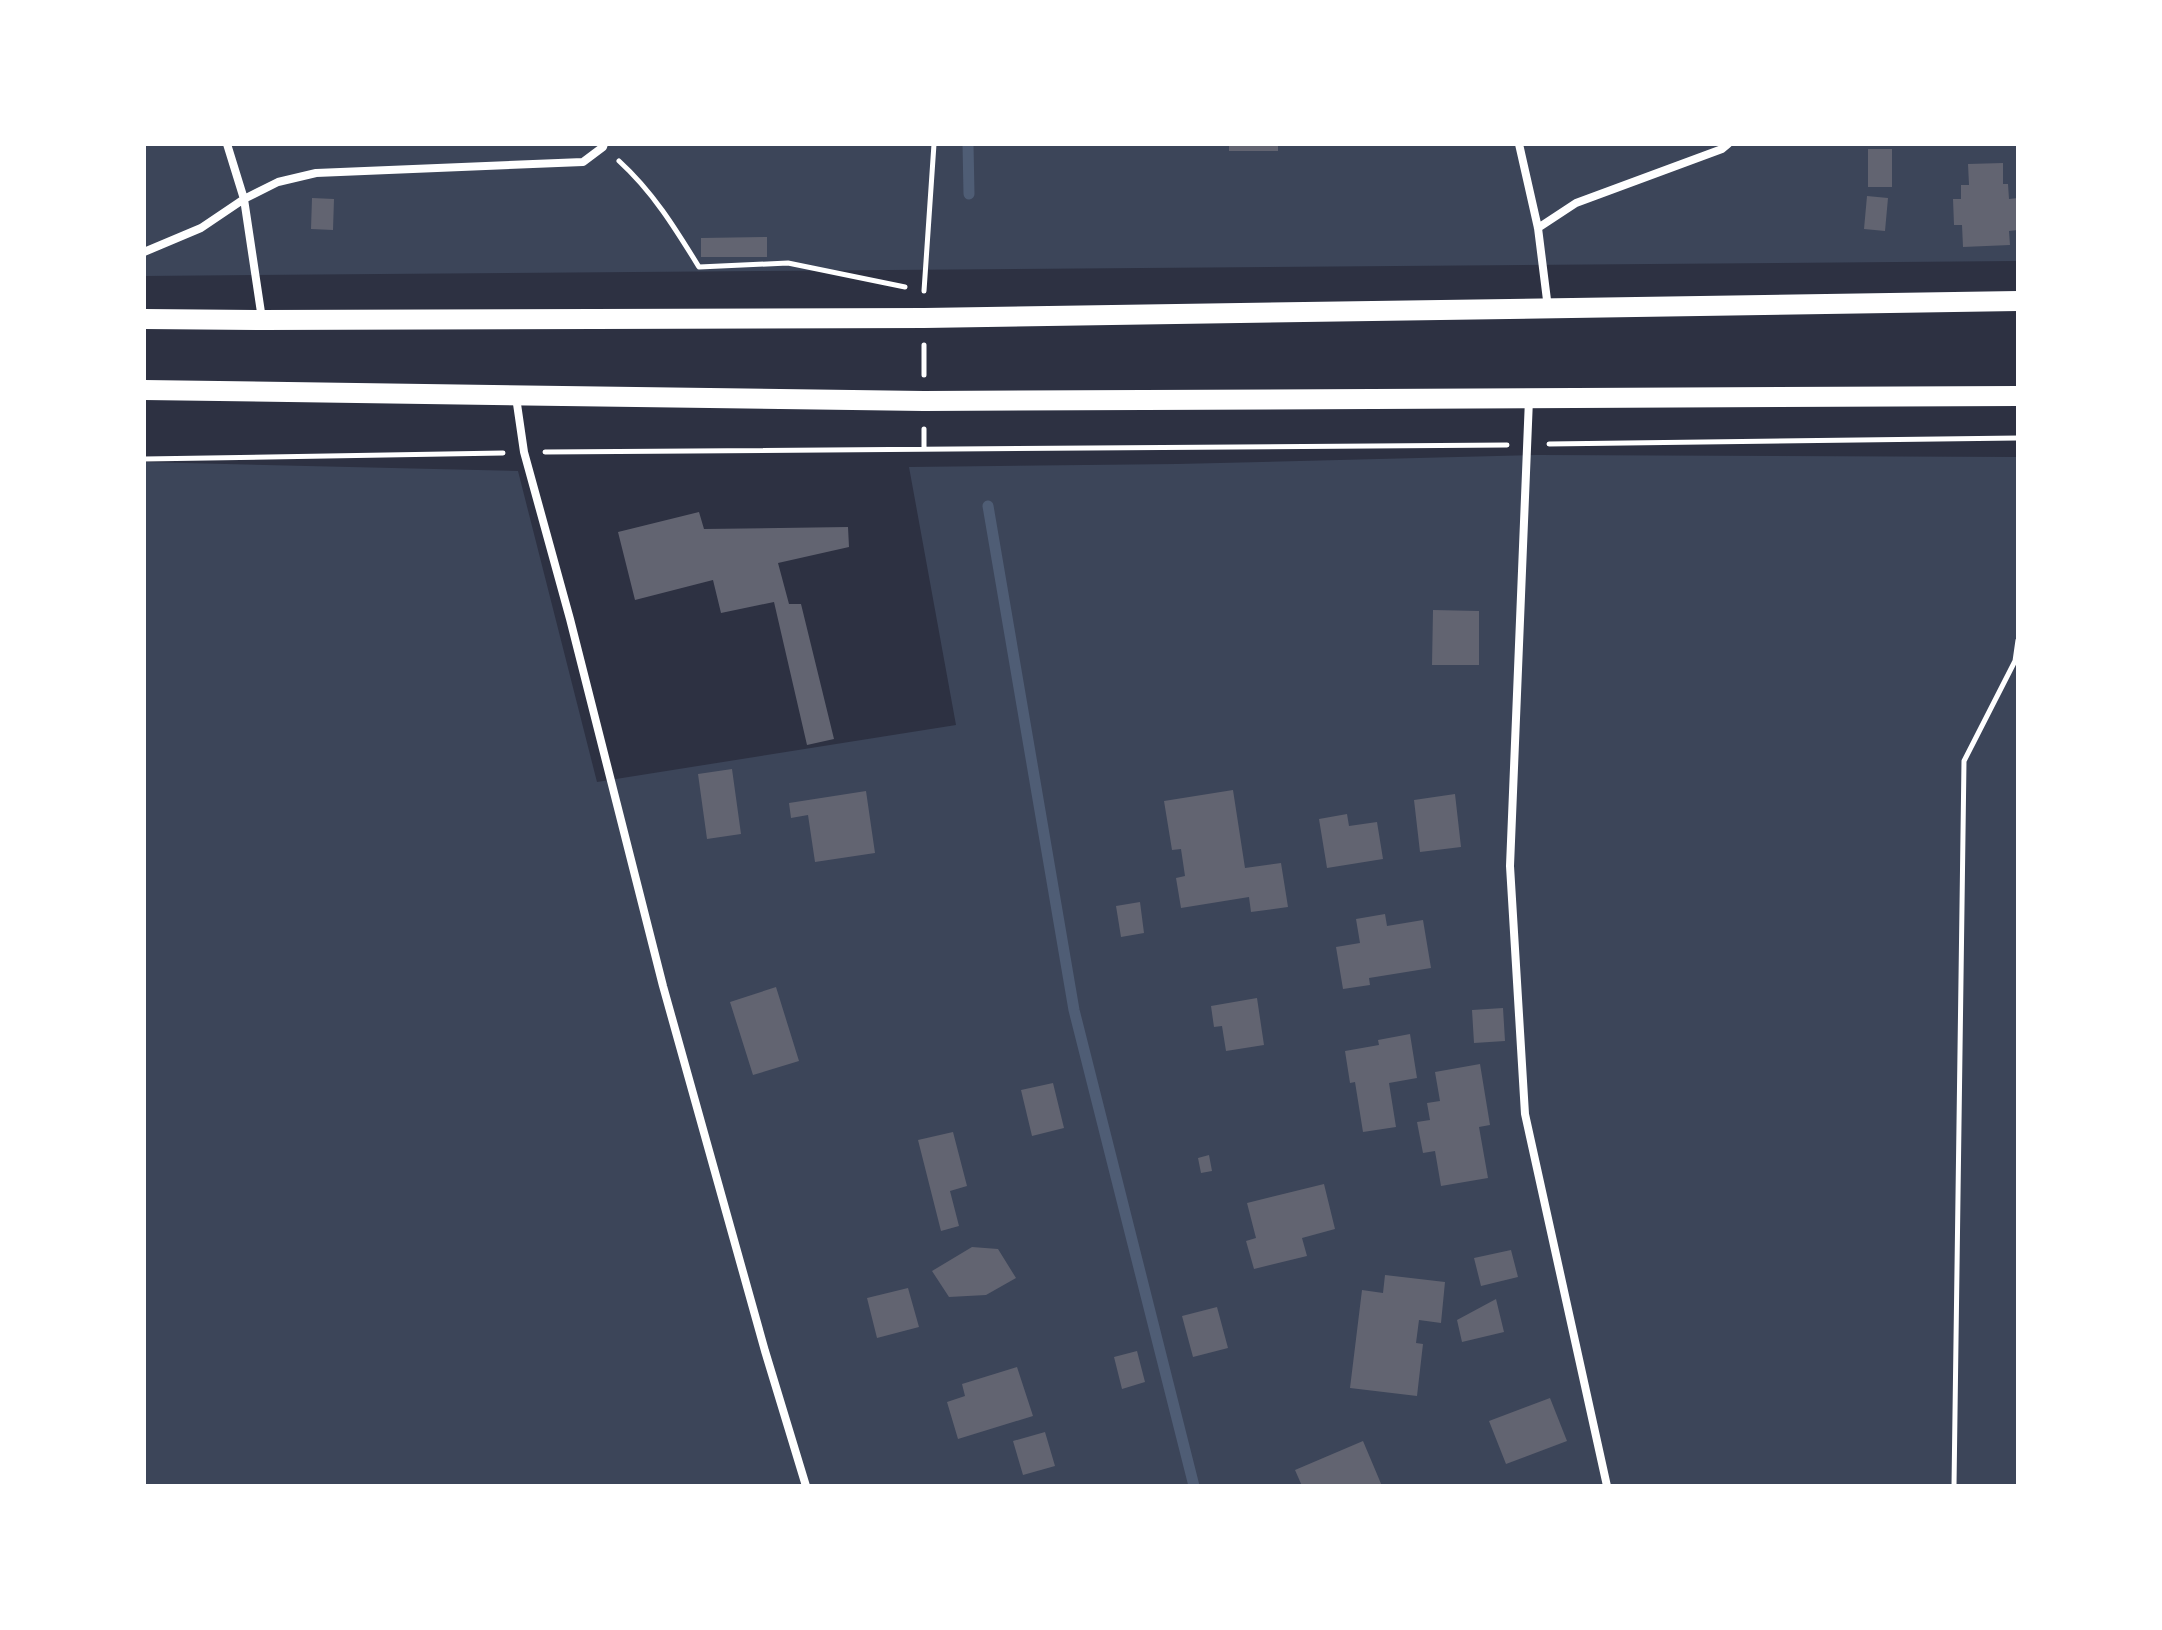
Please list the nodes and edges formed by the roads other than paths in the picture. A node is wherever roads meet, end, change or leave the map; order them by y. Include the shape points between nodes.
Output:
1 (227, 144) edge
2 (1519, 144) edge
3 (1728, 144) edge
4 (604, 145) edge
5 (244, 199) junction
6 (1538, 228) junction
7 (144, 252) edge
8 (2018, 301) edge
9 (1548, 308) junction
10 (144, 319) edge
11 (262, 320) junction
12 (144, 390) edge
13 (516, 396) junction
14 (2018, 396) edge
15 (1529, 399) junction
16 (806, 1486) edge
17 (1607, 1486) edge

1 - 5 street
2 - 6 street
3 - 6 street via 1576,203
4 - 5 street via 583,162 316,173 278,182
5 - 7 street via 201,228
5 - 11 street
6 - 9 street
8 - 9 main road
9 - 11 main road via 924,318
10 - 11 main road
12 - 13 main road
13 - 15 main road
13 - 16 street via 524,452 663,986
14 - 15 main road
15 - 17 street via 1510,866 1525,1114

